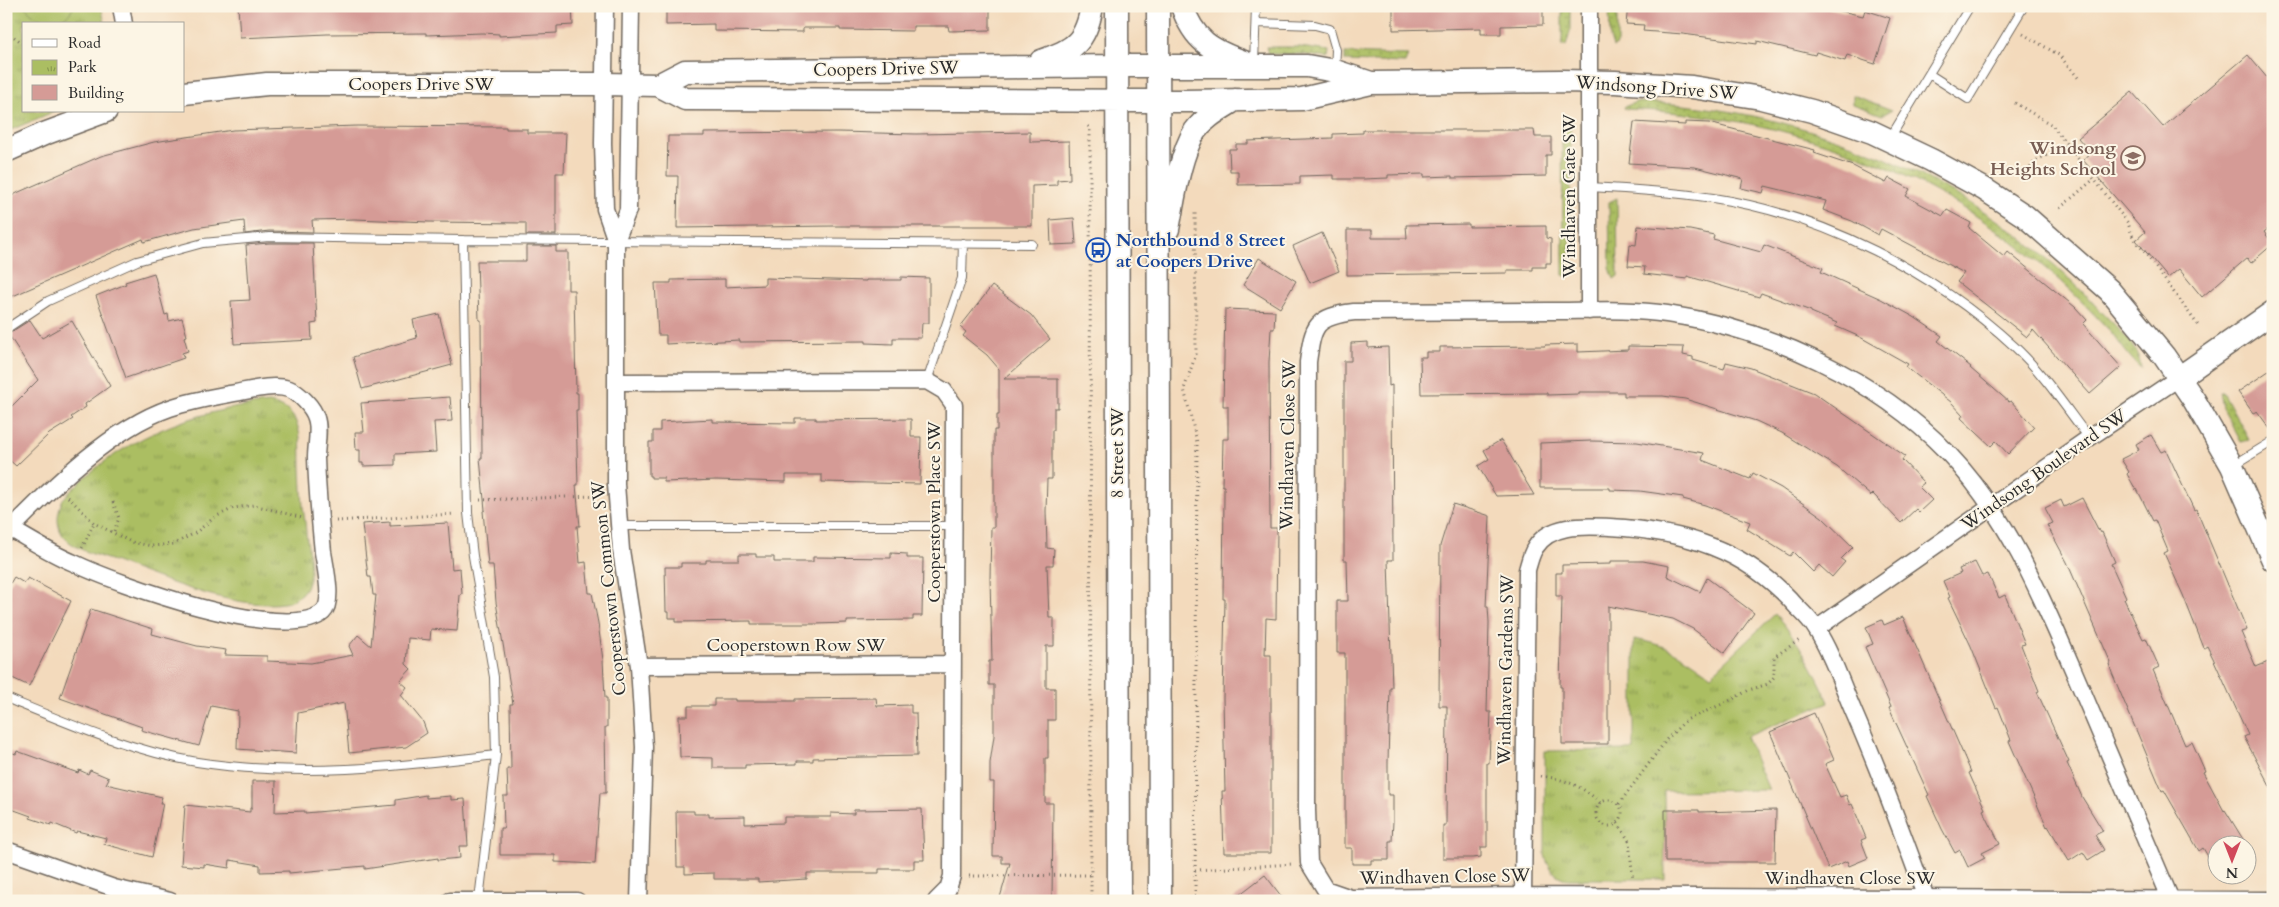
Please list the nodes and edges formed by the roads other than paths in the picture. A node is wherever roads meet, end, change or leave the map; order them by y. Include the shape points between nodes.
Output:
1 (121, 6) edge
2 (605, 6) edge
3 (631, 6) edge
4 (1092, 6) edge
5 (1117, 6) edge
6 (1158, 6) edge
7 (1182, 6) edge
8 (1256, 6) edge
9 (1589, 6) edge
10 (1970, 6) edge
11 (2024, 6) edge
12 (124, 22) edge
13 (1256, 23) junction
14 (1118, 66) junction
15 (1158, 66) junction
16 (1254, 66) junction
17 (1026, 67) junction
18 (1929, 74) junction
19 (1335, 82) junction
20 (1589, 82) junction
21 (604, 84) junction
22 (631, 85) junction
23 (658, 85) junction
24 (185, 93) edge
25 (1236, 100) junction
26 (1117, 101) junction
27 (1158, 101) junction
28 (103, 112) edge
29 (1889, 140) junction
30 (6, 151) edge
31 (1589, 187) junction
32 (464, 240) junction
33 (616, 241) junction
34 (963, 244) junction
35 (1032, 244) dead end
36 (1158, 274) junction
37 (1589, 311) junction
38 (2273, 312) edge
39 (6, 329) edge
40 (2180, 377) junction
41 (928, 381) junction
42 (616, 382) junction
43 (2089, 438) junction
44 (2273, 441) edge
45 (2232, 466) junction
46 (1990, 507) junction
47 (619, 526) junction
48 (954, 526) junction
49 (8, 530) edge
50 (2273, 560) edge
51 (1816, 629) junction
52 (953, 664) junction
53 (639, 666) junction
54 (6, 698) edge
55 (496, 755) junction
56 (6, 850) edge
57 (1523, 896) junction
58 (1926, 898) junction
59 (479, 900) edge
60 (2171, 900) junction
61 (2273, 900) edge
62 (170, 901) edge
63 (450, 901) edge
64 (577, 901) edge
65 (639, 901) edge
66 (936, 901) edge
67 (1119, 901) edge
68 (1160, 901) edge

1 - 12 street
2 - 21 street, Cooperstown Common SW
3 - 22 street, Cooperstown Common SW
4 - 17 street via 1082,39 1066,53
5 - 14 street, 8 Street SW
6 - 15 street
7 - 16 street via 1193,31 1206,45
8 - 13 lane
9 - 20 street, Windhaven Gate SW
10 - 18 lane
11 - 18 lane via 1968,99
13 - 16 lane
13 - 19 lane via 1315,25 1330,29 1336,50
14 - 15 street, Coopers Drive SW
14 - 17 street, Coopers Drive SW
14 - 26 street, 8 Street SW
15 - 16 street, Windsong Drive SW
15 - 27 street
16 - 19 street, Windsong Drive SW via 1307,66
17 - 23 street, Coopers Drive SW via 684,71
18 - 29 lane
19 - 20 street, Windsong Drive SW
19 - 25 street via 1302,99
20 - 29 street, Windsong Drive SW via 1692,87 1761,98 1812,111
20 - 31 street, Windhaven Gate SW
21 - 22 street, Coopers Drive SW
21 - 24 street, Coopers Drive SW via 267,84
21 - 33 street, Cooperstown Common SW via 605,209
22 - 23 street, Coopers Drive SW
22 - 33 street, Cooperstown Common SW via 628,210
23 - 26 street, Coopers Drive SW via 685,99
25 - 27 street
25 - 36 street via 1209,117 1196,131 1185,153
26 - 27 street, Coopers Drive SW
26 - 67 street, 8 Street SW
27 - 36 street
28 - 30 street
29 - 40 street, Windsong Drive SW via 1984,190 2024,216 2109,290
31 - 37 street, Windhaven Gate SW
31 - 43 lane via 1715,198 1796,218 1860,243 1972,310 2016,349
32 - 33 lane
32 - 39 lane via 269,236 203,243 137,261 48,301
32 - 55 lane via 468,513 494,678
33 - 34 lane
33 - 42 street, Cooperstown Common SW
34 - 35 lane
34 - 41 lane via 962,278
36 - 68 street
37 - 46 street, Windhaven Close SW via 1666,314 1724,325 1791,347 1856,382 1913,421 1948,454
37 - 57 street, Windhaven Close SW via 1354,312 1334,314 1320,322 1312,335 1308,372 1309,863 1325,889 1351,898
38 - 40 street, Windsong Boulevard SW
40 - 43 street, Windsong Boulevard SW
40 - 45 street, Windsong Drive SW
41 - 42 street
41 - 48 street, Cooperstown Place SW via 944,391 954,405
42 - 47 street, Cooperstown Common SW
43 - 46 street, Windsong Boulevard SW
44 - 45 lane
45 - 50 street, Windsong Drive SW
46 - 51 street, Windsong Boulevard SW
46 - 60 street, Windhaven Close SW via 2023,559
47 - 48 lane
47 - 53 street, Cooperstown Common SW
48 - 52 street, Cooperstown Place SW
49 - 49 street via 91,454 169,408 266,388 289,389 306,402 317,418 320,522 330,600 324,612 310,619 248,618 193,606 74,564
51 - 57 street, Windhaven Gardens SW via 1777,584 1752,566 1713,546 1672,534 1630,528 1568,527 1548,534 1535,548 1527,570
51 - 58 street, Windhaven Gardens SW via 1863,732
52 - 53 street, Cooperstown Row SW
52 - 66 street, Cooperstown Place SW via 952,876 948,889
53 - 65 street, Cooperstown Common SW via 644,747
54 - 55 lane via 140,748 196,762 294,771 344,770
55 - 59 lane
56 - 62 street via 114,888
57 - 58 street, Windhaven Close SW
58 - 60 street, Windhaven Close SW
59 - 63 street
59 - 64 street
60 - 61 street, Windhaven Close SW

